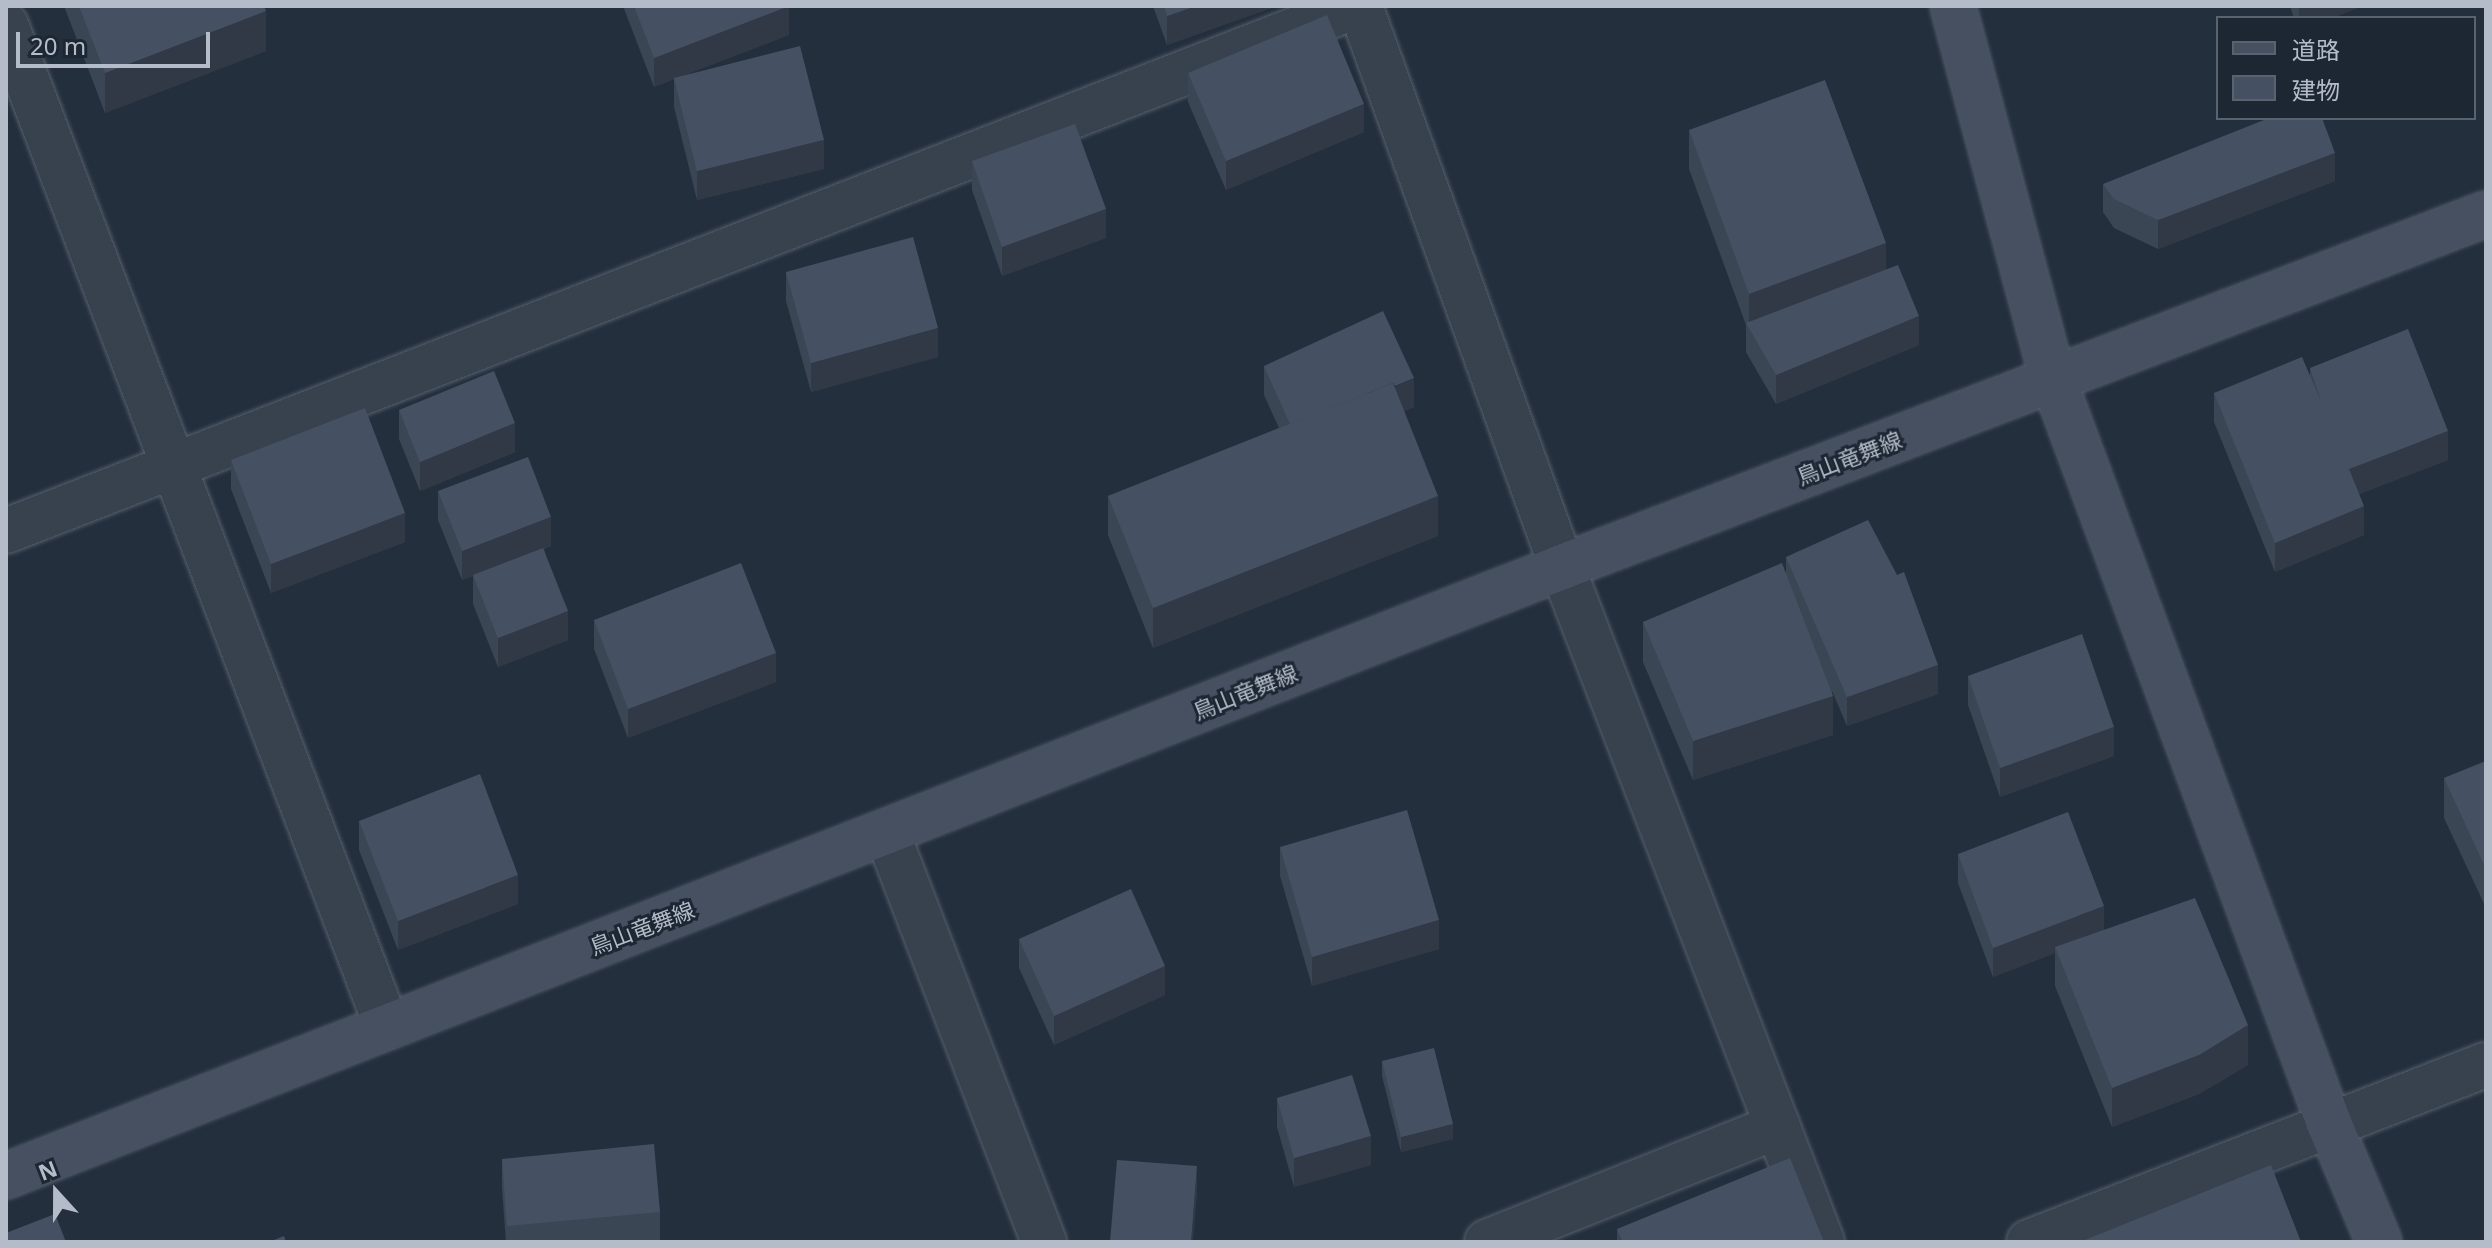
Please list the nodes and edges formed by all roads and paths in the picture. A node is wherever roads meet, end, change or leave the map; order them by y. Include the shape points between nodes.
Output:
1 (1358, 6) edge
2 (1953, 6) edge
3 (6, 25) edge
4 (2486, 214) edge
5 (2053, 379) junction
6 (173, 465) junction
7 (6, 531) edge
8 (1562, 567) junction
9 (887, 833) junction
10 (387, 1027) junction
11 (2486, 1065) edge
12 (2329, 1123) junction
13 (1778, 1126) junction
14 (6, 1176) edge
15 (1044, 1242) edge
16 (1487, 1242) edge
17 (1822, 1242) edge
18 (2029, 1242) edge
19 (2379, 1242) edge

1 - 6 street
1 - 8 street
2 - 5 main road
3 - 6 street
4 - 5 main road, 鳥山竜舞線
5 - 8 main road, 鳥山竜舞線
5 - 12 main road
6 - 7 street
6 - 10 street
8 - 9 main road, 鳥山竜舞線
8 - 13 street
9 - 10 main road, 鳥山竜舞線
9 - 15 street
10 - 14 main road, 鳥山竜舞線
11 - 12 street
12 - 18 street
12 - 19 main road
13 - 16 street
13 - 17 street

